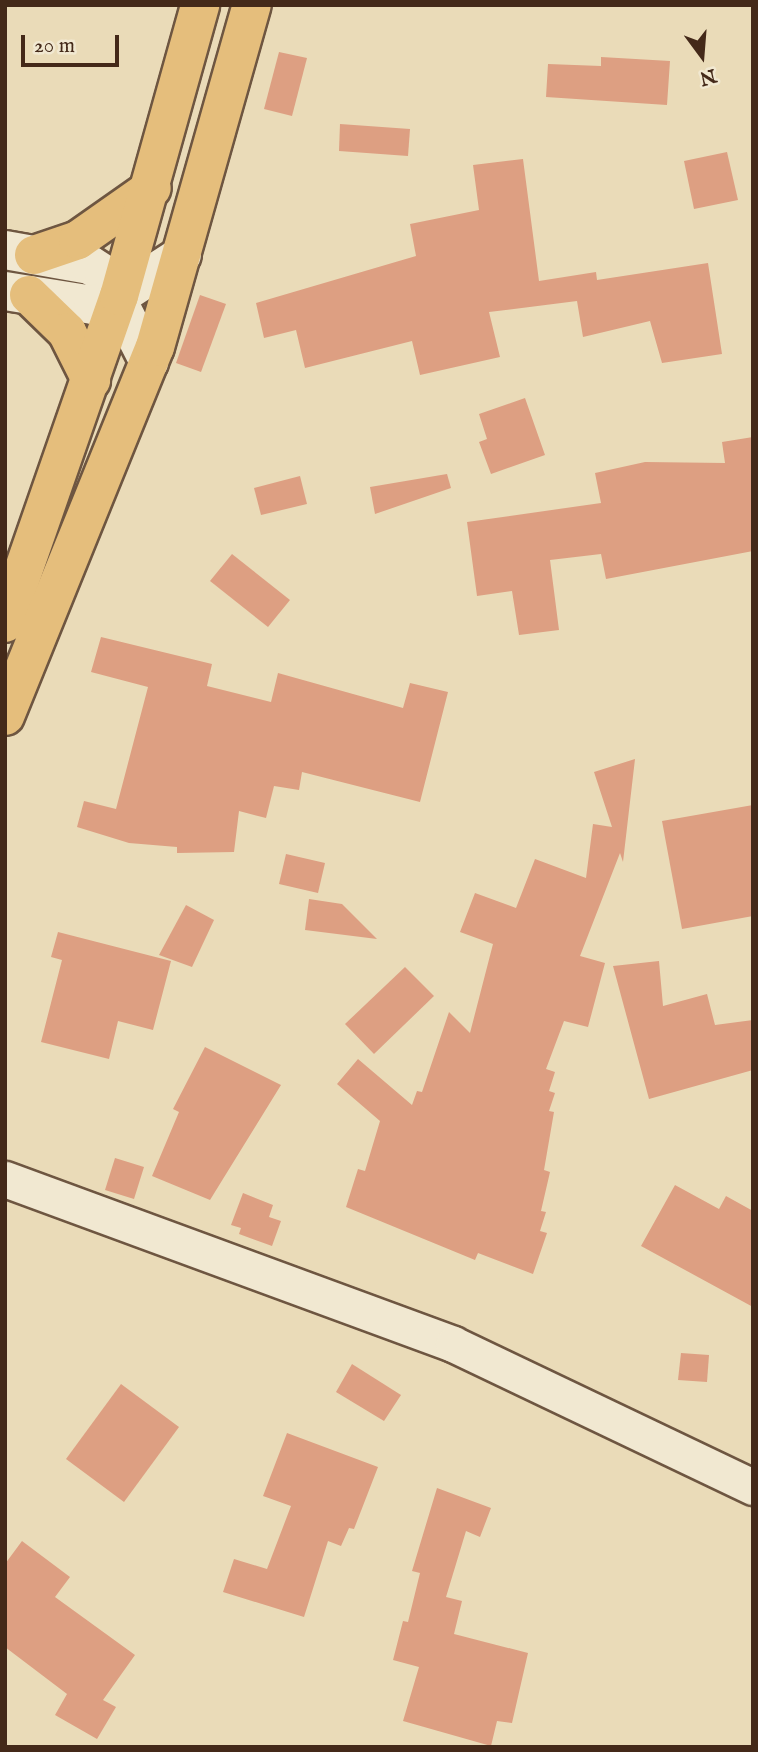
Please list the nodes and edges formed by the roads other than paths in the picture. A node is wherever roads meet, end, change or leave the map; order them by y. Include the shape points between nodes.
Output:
1 (200, 5) edge
2 (252, 5) edge
3 (152, 188) junction
4 (20, 253) edge
5 (182, 255) junction
6 (17, 293) edge
7 (119, 296) junction
8 (149, 362) junction
9 (91, 380) junction
10 (5, 622) edge
11 (5, 716) edge
12 (5, 1179) edge
13 (753, 1487) edge

1 - 3 main road
2 - 5 main road
3 - 4 main road via 78,240
3 - 7 main road
4 - 7 street via 90,265
5 - 7 street
5 - 8 main road
6 - 7 street via 87,306
6 - 9 main road via 67,332
7 - 8 street
7 - 9 main road
8 - 11 main road
9 - 10 main road
12 - 13 street via 453,1344

